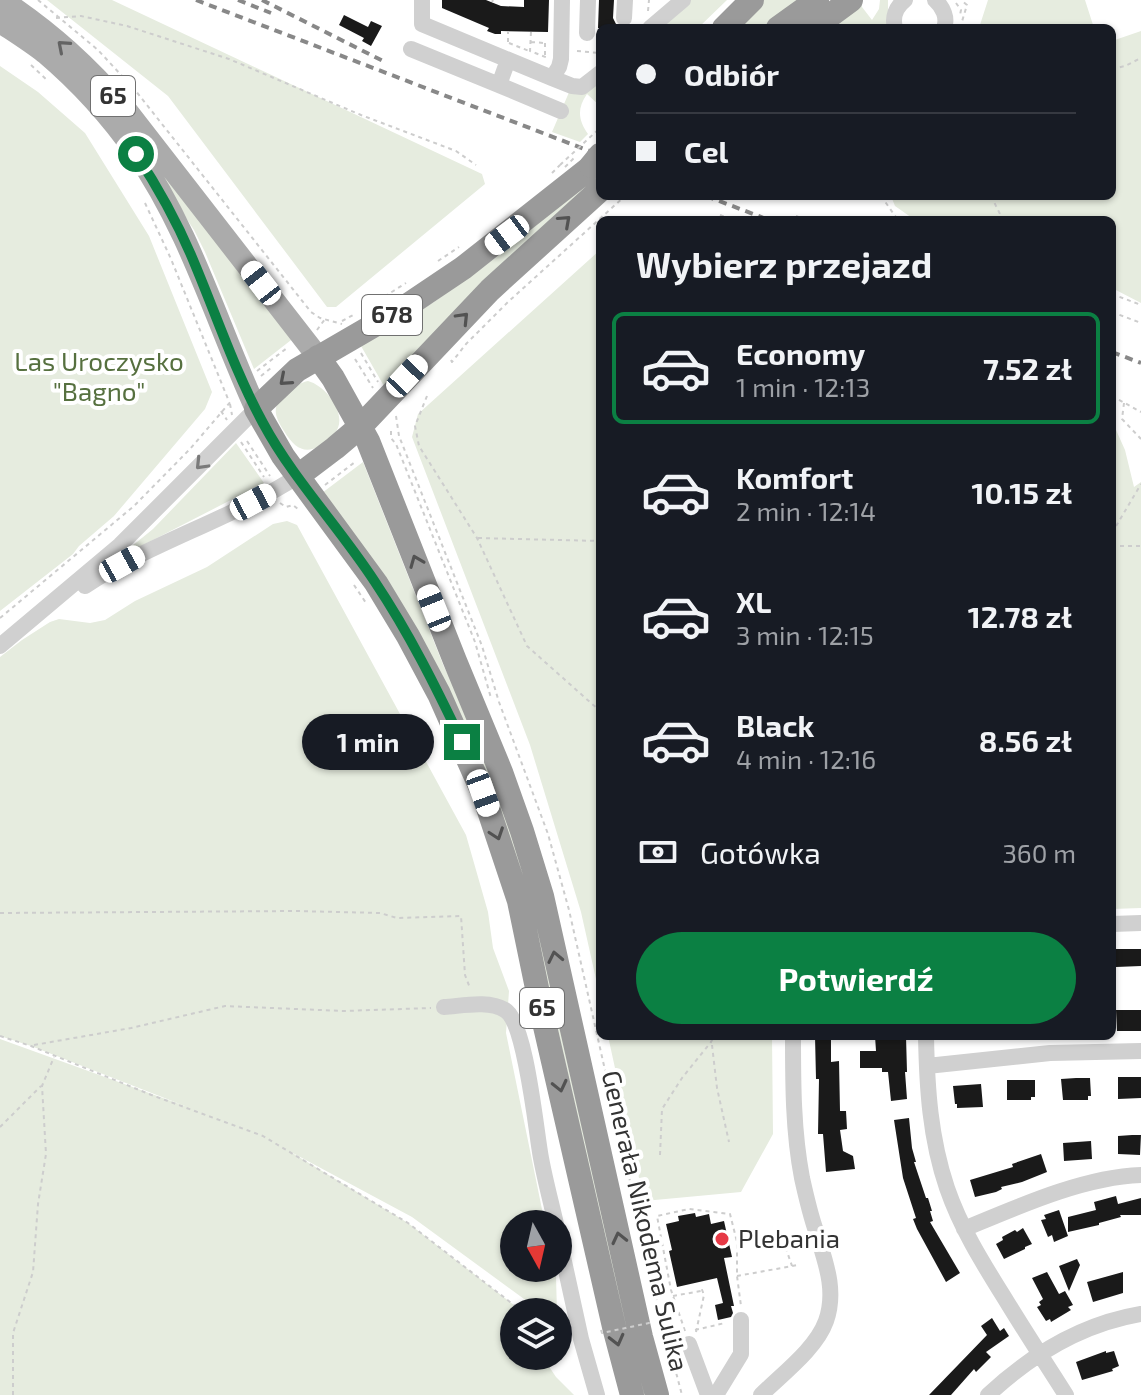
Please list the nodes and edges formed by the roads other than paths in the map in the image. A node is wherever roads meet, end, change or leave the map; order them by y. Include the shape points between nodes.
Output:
1 (2, 0) edge
2 (422, 0) edge
3 (562, 0) edge
4 (588, 0) edge
5 (625, 0) edge
6 (683, 0) edge
7 (752, 0) edge
8 (817, 0) edge
9 (851, 0) edge
10 (899, 2) edge
11 (624, 18) dead end
12 (0, 22) edge
13 (655, 24) edge
14 (728, 24) edge
15 (784, 24) edge
16 (818, 24) edge
17 (895, 24) edge
18 (587, 33) dead end
19 (411, 49) dead end
20 (508, 52) junction
21 (556, 71) junction
22 (596, 76) edge
23 (499, 85) junction
24 (561, 111) dead end
25 (586, 164) edge
26 (600, 201) edge
27 (318, 357) junction
28 (241, 407) junction
29 (361, 426) junction
30 (298, 476) junction
31 (14, 634) junction
32 (0, 646) edge
33 (1141, 923) edge
34 (1116, 924) edge
35 (444, 1007) road end
36 (793, 1040) edge
37 (926, 1040) edge
38 (1141, 1051) edge
39 (927, 1066) junction
40 (1141, 1175) edge
41 (553, 1210) edge
42 (964, 1229) junction
43 (569, 1282) edge
44 (1141, 1314) edge
45 (736, 1321) road end
46 (689, 1344) road end
47 (1039, 1353) junction
48 (597, 1395) edge
49 (632, 1395) edge
50 (657, 1395) edge
51 (708, 1395) edge
52 (716, 1395) edge
53 (761, 1395) edge
54 (988, 1395) edge
55 (1066, 1395) edge

27 -> 1 main road, 65 via 127,111 63,44
2 - 20 street via 422,24
3 - 21 street
4 - 18 street
5 - 11 street
6 - 13 street
7 - 14 highway
8 - 15 highway
9 - 16 highway
10 - 17 street
12 - 28 main road, 65 via 69,75 136,154 190,252
19 - 23 street
20 - 21 street
20 - 23 street
21 - 22 street via 572,86 582,87
23 - 24 street
25 - 27 highway, 678 via 507,235 449,278
29 -> 26 highway, 678 via 490,290
27 -> 28 highway, 678
27 - 29 highway, 65
28 - 30 highway, 65
28 -> 31 street via 120,545
29 - 30 highway, 678
50 -> 29 highway, Generała Nikodema Sulika / 65 via 542,896 501,772
30 - 31 street via 146,550
30 -> 49 highway, Generała Nikodema Sulika / 65 via 408,636 487,805 521,909
31 - 32 street
33 - 34 street
35 - 41 street via 490,1006 505,1010 514,1021
36 - 53 street via 800,1166 828,1270 831,1301 821,1333
37 - 39 street
38 - 39 street via 1050,1053
39 - 42 street via 934,1139
40 - 42 street via 1072,1188
42 - 47 street
43 - 48 street
44 - 47 street via 1086,1329
45 - 52 street via 741,1354
46 - 51 street
47 - 54 street
47 - 55 street

